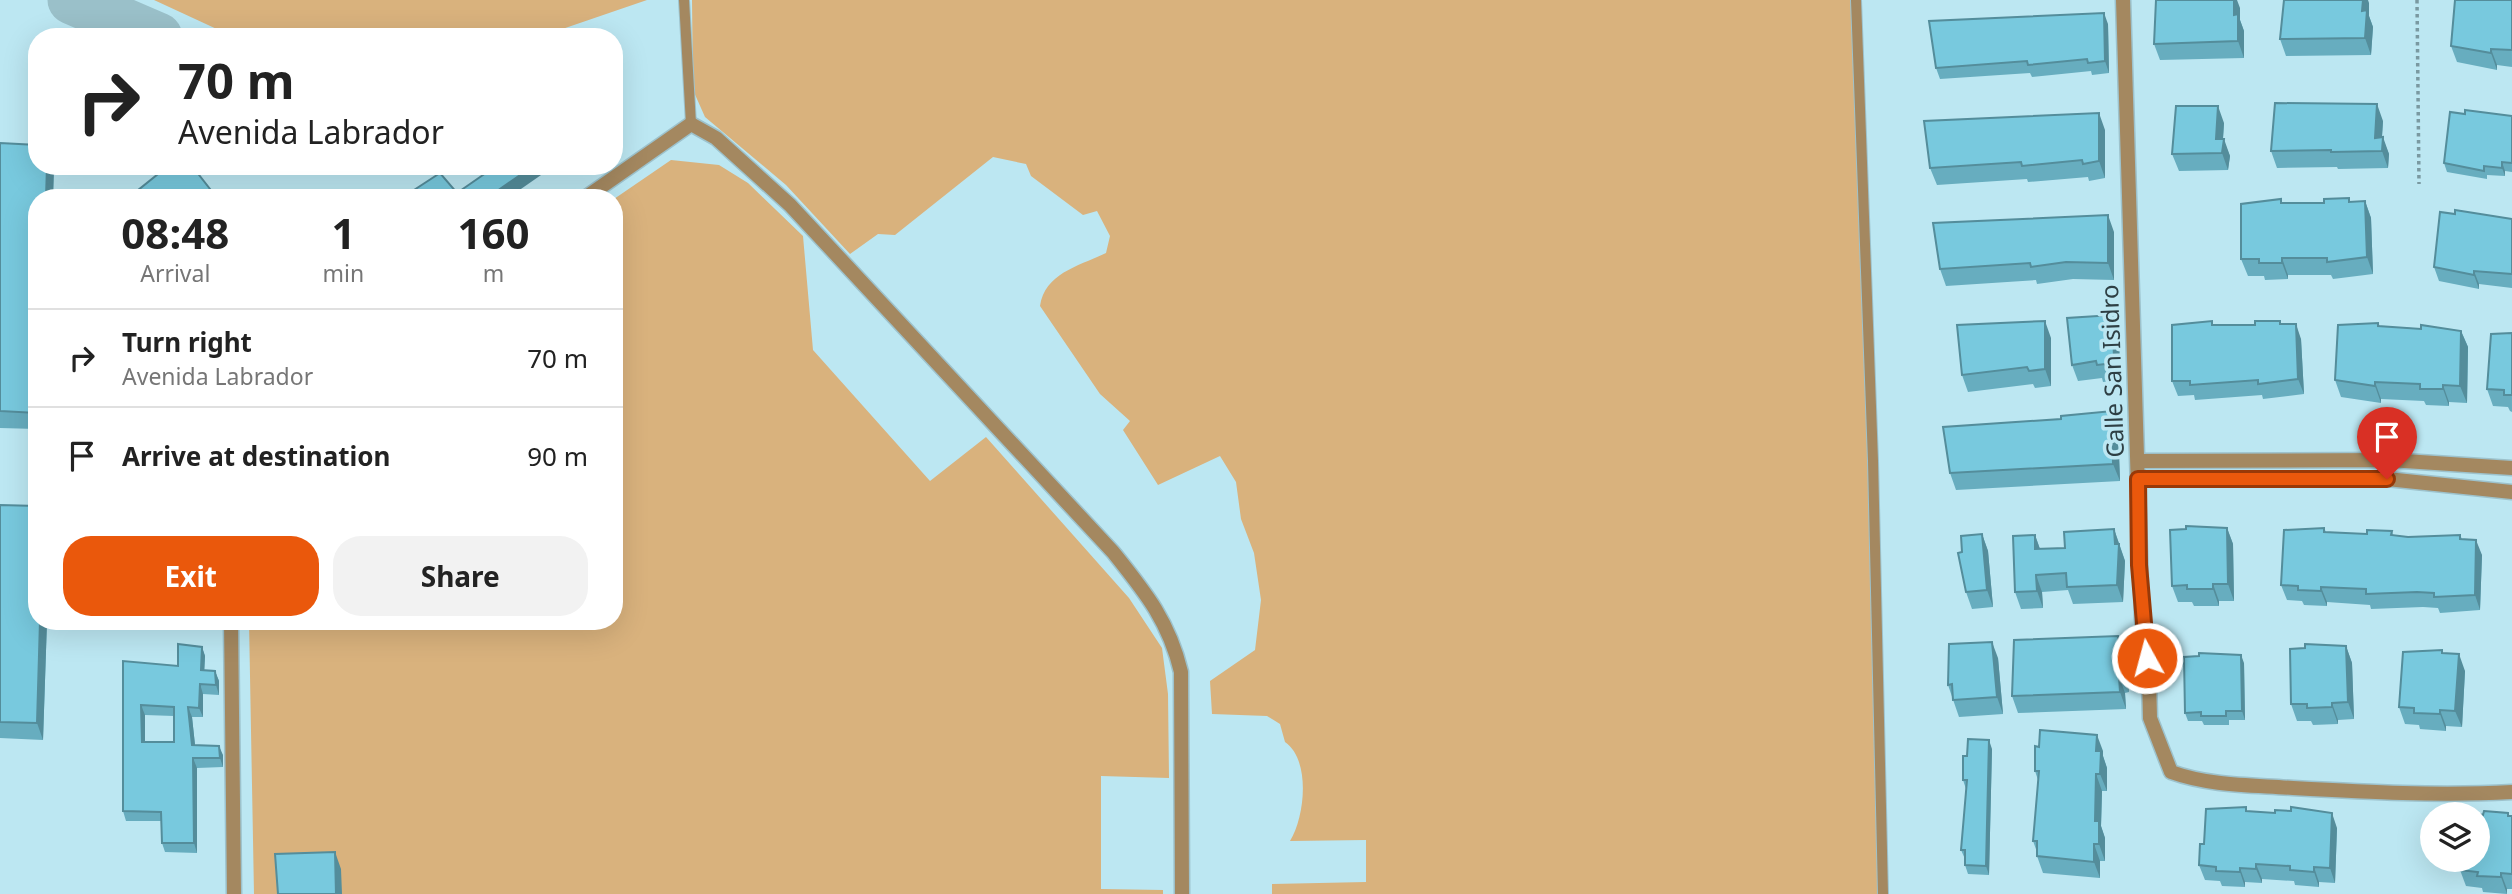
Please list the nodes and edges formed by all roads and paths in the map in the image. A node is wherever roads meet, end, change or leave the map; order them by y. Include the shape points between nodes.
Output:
1 (684, 0) edge
2 (1856, 0) edge
3 (2123, 0) edge
4 (2417, 0) edge
5 (691, 124) junction
6 (623, 171) edge
7 (618, 175) edge
8 (2419, 184) dead end
9 (598, 189) edge
10 (2255, 460) junction
11 (2138, 461) junction
12 (2512, 468) edge
13 (2138, 479) junction
14 (2255, 479) junction
15 (2512, 492) edge
16 (231, 630) edge
17 (2512, 792) edge
18 (234, 894) edge
19 (1182, 894) edge
20 (1883, 894) edge

1 - 5 lane
2 - 20 lane
3 - 11 street, Calle San Isidro
4 - 8 path
5 - 6 street
5 - 19 street via 716,138 790,205 1000,428 1154,604 1181,672
7 - 9 street
10 - 11 street
10 - 12 street via 2389,460
10 - 14 street
11 - 13 street, Calle San Isidro
13 - 14 street
13 - 17 street, Calle San Isidro via 2150,718 2171,772 2199,782 2350,792
14 - 15 street via 2387,479
16 - 18 street

